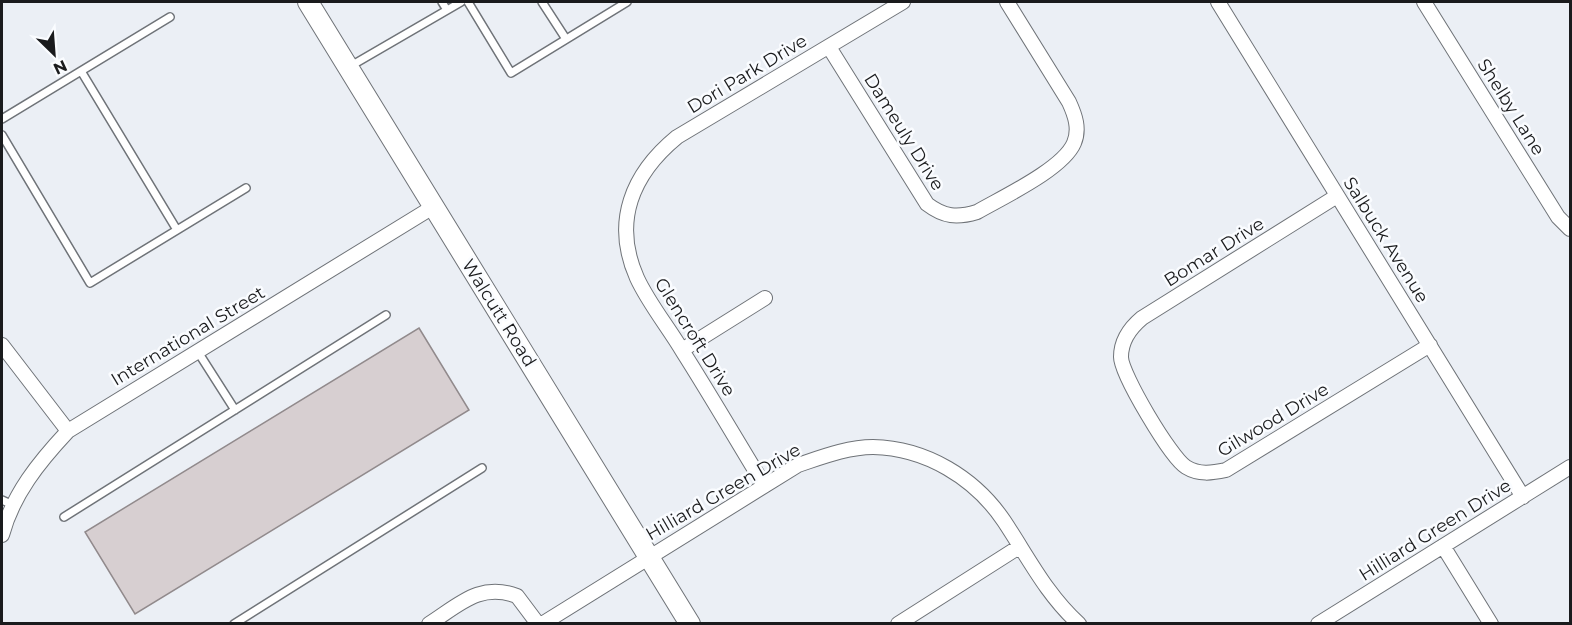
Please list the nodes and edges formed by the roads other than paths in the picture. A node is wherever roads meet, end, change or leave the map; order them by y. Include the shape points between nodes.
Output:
1 (308, 2) edge
2 (442, 2) edge
3 (461, 2) edge
4 (468, 2) edge
5 (542, 2) edge
6 (627, 2) edge
7 (903, 2) edge
8 (1007, 2) edge
9 (1219, 2) edge
10 (1424, 2) edge
11 (447, 10) junction
12 (170, 17) dead end
13 (566, 39) junction
14 (829, 47) junction
15 (348, 67) junction
16 (81, 70) junction
17 (2, 119) edge
18 (2, 135) edge
19 (246, 188) dead end
20 (1337, 196) junction
21 (630, 198) joint
22 (433, 207) junction
23 (1570, 228) edge
24 (177, 230) junction
25 (765, 298) dead end
26 (386, 315) dead end
27 (2, 345) edge
28 (1430, 345) junction
29 (682, 350) junction
30 (1121, 350) joint
31 (198, 352) junction
32 (235, 410) junction
33 (68, 431) junction
34 (1570, 467) edge
35 (482, 468) dead end
36 (764, 485) junction
37 (1523, 497) junction
38 (7, 502) edge
39 (64, 517) dead end
40 (2, 535) edge
41 (1443, 546) junction
42 (1019, 547) junction
43 (649, 556) junction
44 (234, 624) edge
45 (429, 624) edge
46 (540, 624) edge
47 (690, 624) edge
48 (898, 624) edge
49 (1079, 624) edge
50 (1318, 624) edge
51 (1491, 624) edge

1 - 15 street, Walcutt Road
2 - 11 lane
3 - 11 lane
4 - 13 lane via 511,73
5 - 13 lane
6 - 13 lane
7 - 14 street, Dori Park Drive
8 - 14 street, Dameuly Drive via 1069,102 1076,118 1076,134 1069,152 1054,165 977,212 947,216 927,204
9 - 20 street, Salbuck Avenue
10 - 23 street, Shelby Lane via 1558,217
11 - 15 lane
12 - 16 lane
14 - 21 street, Dori Park Drive via 677,137 649,164
15 - 22 street, Walcutt Road
16 - 17 lane
16 - 24 lane
18 - 24 lane via 90,284
19 - 24 lane
20 - 28 street, Salbuck Avenue
20 - 30 street, Bomar Drive via 1142,318 1131,327
21 - 29 street, Glencroft Drive via 627,240 631,261 638,280
22 - 31 street, International Street
22 - 43 street, Walcutt Road
25 - 29 street
26 - 32 lane
27 - 33 street
28 - 30 street, Gilwood Drive via 1226,470 1212,474 1184,466 1172,452 1127,380
28 - 37 street, Salbuck Avenue
29 - 36 street, Glencroft Drive
31 - 32 lane
31 - 33 street, International Street
32 - 39 lane
33 - 38 street, International Street
34 - 37 street, Hilliard Green Drive
35 - 44 lane
36 - 42 street, Hilliard Green Drive via 798,465 833,454 873,447 912,454 947,467 977,489
36 - 43 street, Hilliard Green Drive
37 - 41 street, Hilliard Green Drive
38 - 40 street, International Street
41 - 50 street, Hilliard Green Drive
41 - 51 street
42 - 48 street
42 - 49 street, Hilliard Green Drive via 1039,579
43 - 46 street, Hilliard Green Drive
43 - 47 street, Walcutt Road
45 - 46 street via 490,590 517,596

